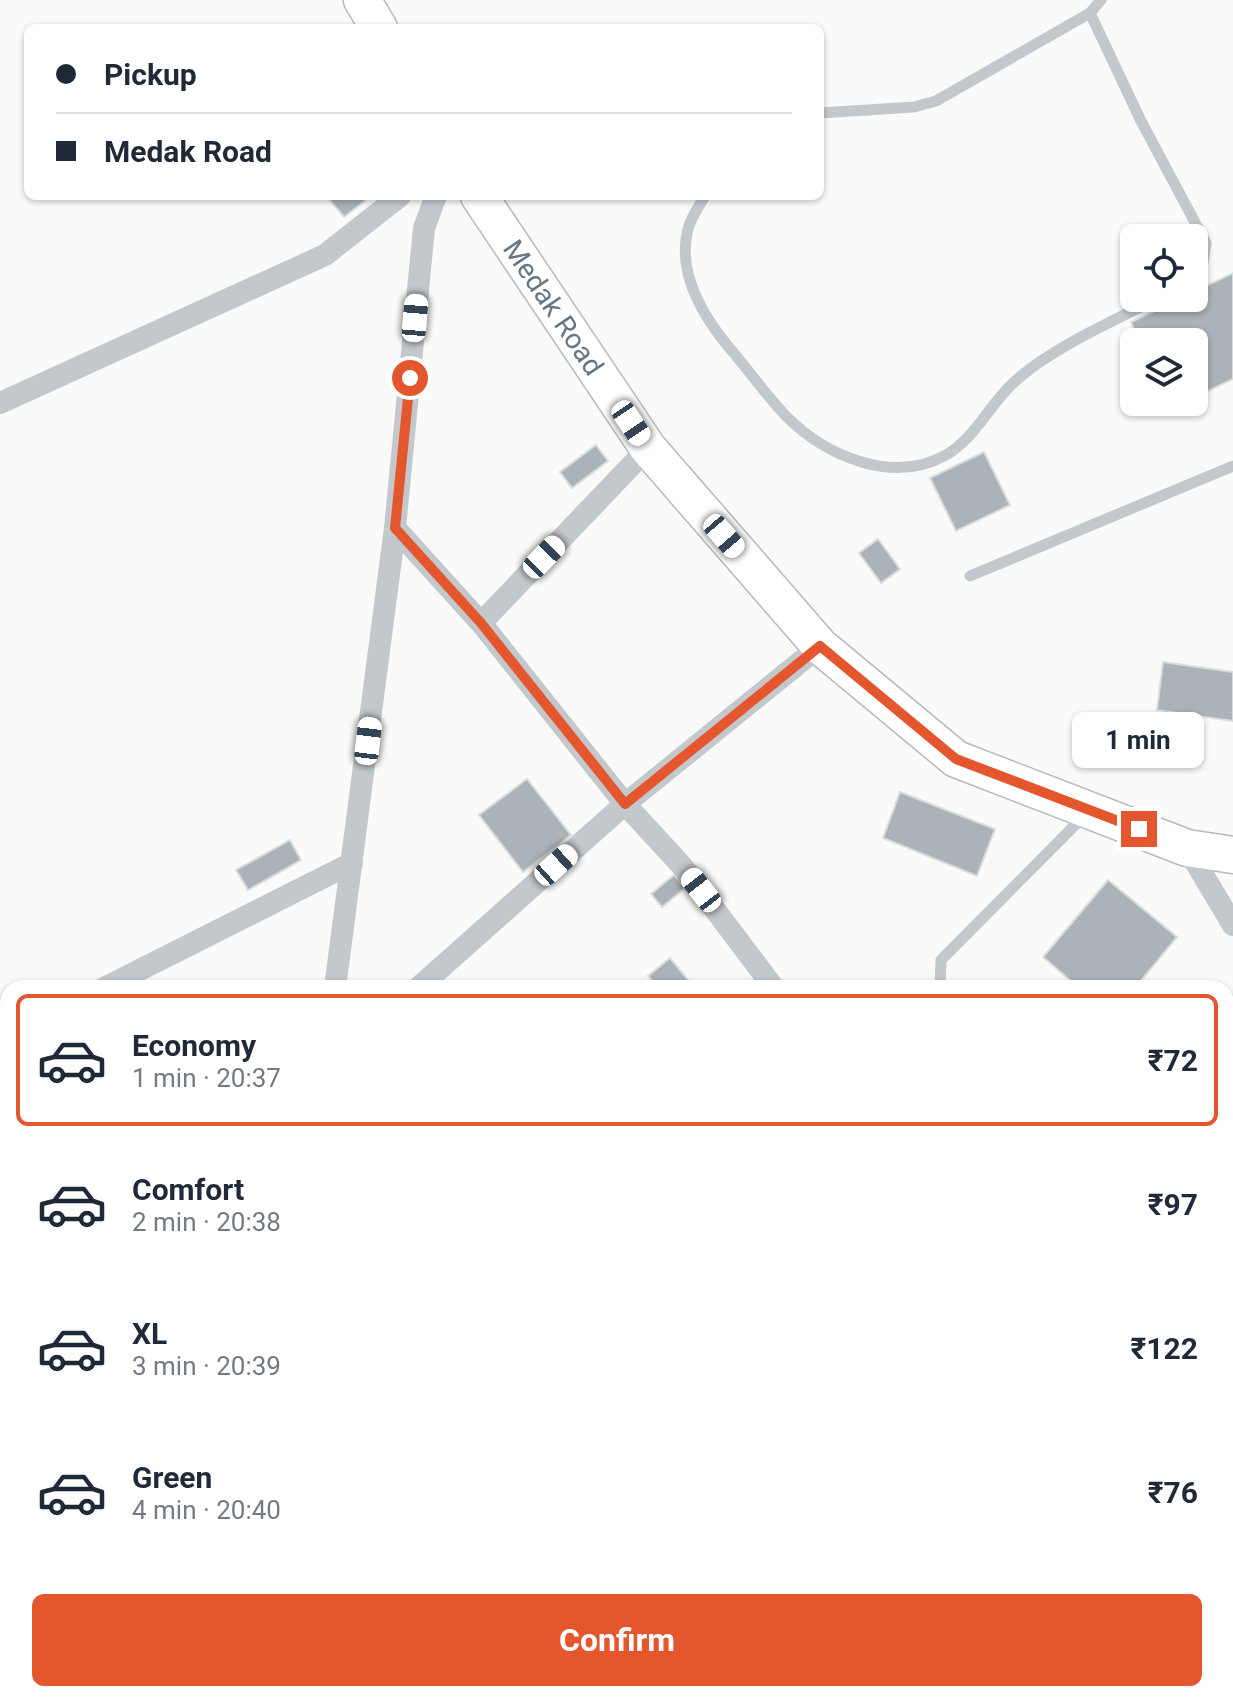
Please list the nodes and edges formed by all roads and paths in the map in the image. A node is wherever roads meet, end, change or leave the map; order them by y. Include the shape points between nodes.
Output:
1 (362, 0) edge
2 (1101, 0) edge
3 (1090, 13) junction
4 (377, 24) edge
5 (824, 113) edge
6 (395, 200) edge
7 (434, 200) edge
8 (482, 200) edge
9 (703, 200) edge
10 (1196, 224) edge
11 (1130, 312) edge
12 (0, 403) edge
13 (648, 448) junction
14 (1233, 466) edge
15 (395, 528) junction
16 (970, 576) dead end
17 (481, 623) junction
18 (820, 646) junction
19 (625, 804) junction
20 (1091, 809) junction
21 (1187, 848) junction
22 (1233, 855) edge
23 (352, 863) junction
24 (1233, 925) edge
25 (120, 980) edge
26 (336, 980) edge
27 (427, 980) edge
28 (768, 980) edge
29 (940, 980) edge

1 - 4 main road
2 - 3 lane
3 - 5 lane via 936,101
3 - 10 lane
6 - 12 street via 325,255
7 - 15 street via 424,228
8 - 13 main road, Medak Road
9 - 11 lane via 688,226 684,254 691,287 717,333 787,417 854,460 888,469 947,455 1012,384 1042,361
13 - 17 street
13 - 18 main road, Medak Road
14 - 16 lane
15 - 17 street
15 - 23 street
17 - 19 street
18 - 19 street
18 - 20 main road, Medak Road via 956,759
19 - 27 street
19 - 28 street via 682,866
20 - 21 main road, Medak Road
20 - 29 lane via 941,960
21 - 22 main road, Medak Road
21 - 24 street
23 - 25 street
23 - 26 street

